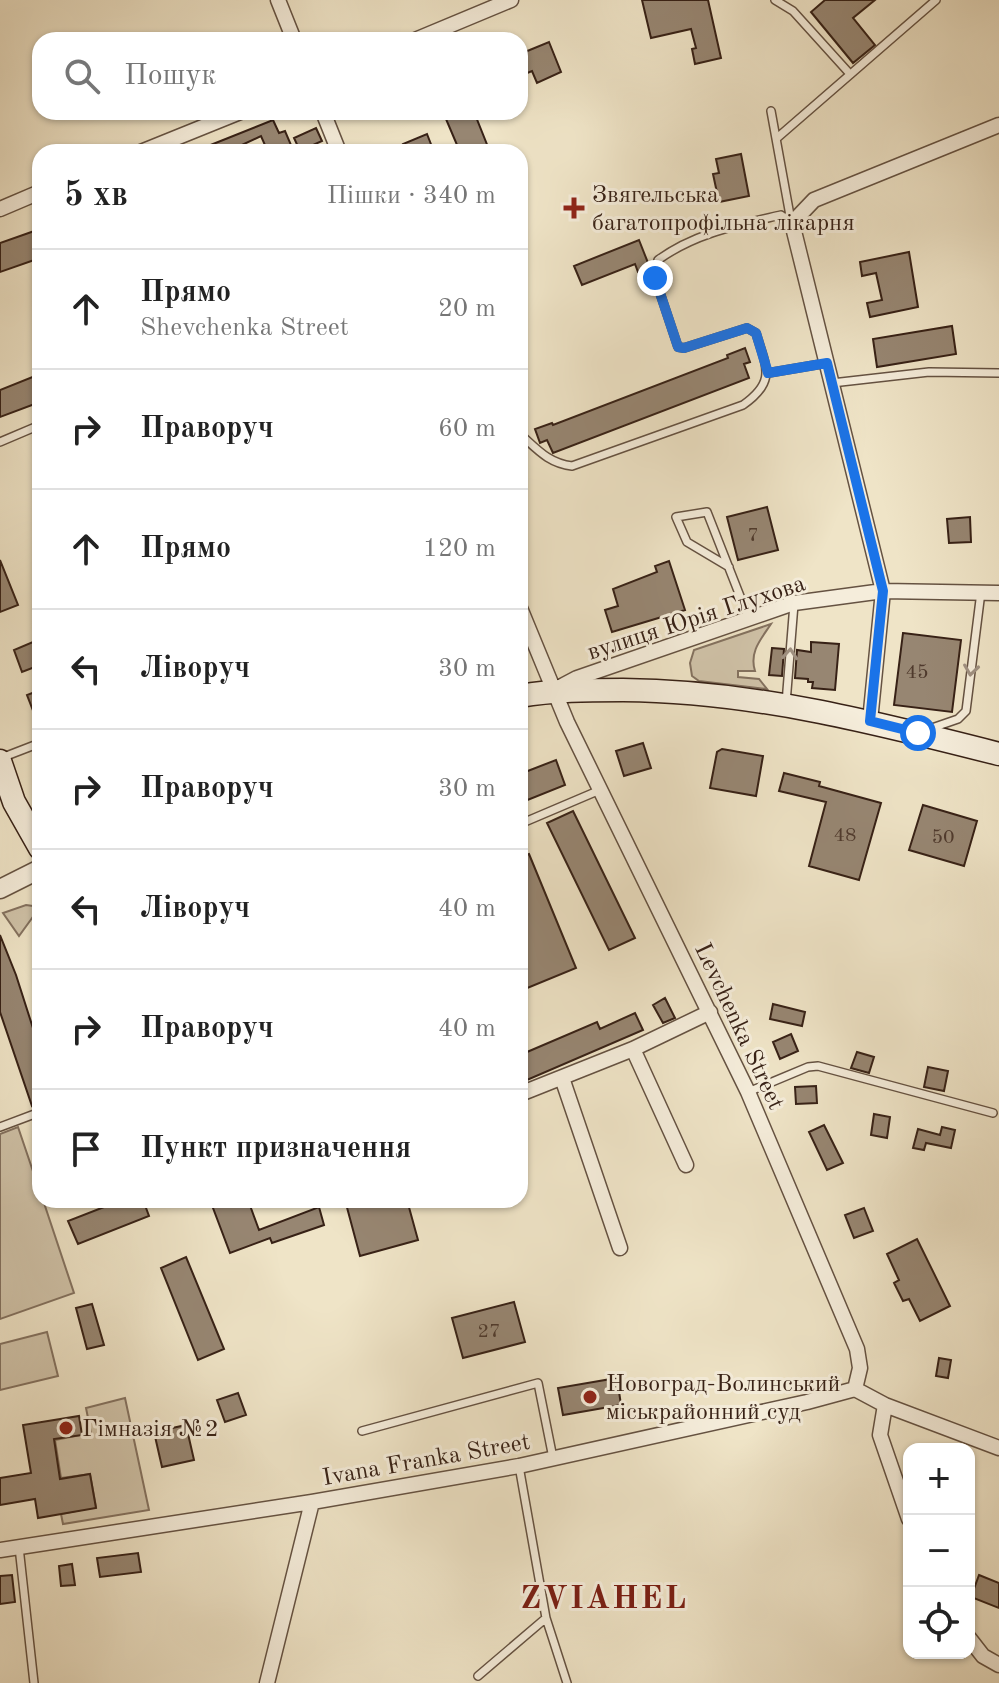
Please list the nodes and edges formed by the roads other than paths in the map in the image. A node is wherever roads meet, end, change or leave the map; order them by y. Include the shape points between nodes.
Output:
1 (278, 0) edge
2 (511, 0) edge
3 (775, 0) edge
4 (936, 0) edge
5 (291, 32) edge
6 (434, 32) edge
7 (850, 74) junction
8 (771, 111) dead end
9 (220, 120) edge
10 (326, 120) edge
11 (999, 125) edge
12 (777, 138) junction
13 (161, 144) edge
14 (336, 144) edge
15 (32, 195) edge
16 (0, 209) edge
17 (792, 223) junction
18 (827, 363) junction
19 (768, 373) junction
20 (999, 373) edge
21 (832, 383) junction
22 (32, 428) edge
23 (528, 441) edge
24 (0, 442) edge
25 (729, 567) junction
26 (883, 591) junction
27 (981, 592) junction
28 (999, 593) edge
29 (794, 603) junction
30 (749, 619) junction
31 (528, 629) edge
32 (552, 691) junction
33 (528, 695) edge
34 (786, 705) junction
35 (870, 721) junction
36 (918, 733) junction
37 (32, 746) edge
38 (999, 754) edge
39 (0, 760) edge
40 (600, 790) junction
41 (528, 821) edge
42 (32, 834) edge
43 (32, 873) edge
44 (0, 889) edge
45 (710, 1012) junction
46 (633, 1049) junction
47 (562, 1078) junction
48 (528, 1091) edge
49 (748, 1092) junction
50 (993, 1113) dead end
51 (32, 1115) edge
52 (0, 1127) edge
53 (686, 1165) dead end
54 (620, 1248) dead end
55 (855, 1389) junction
56 (885, 1405) junction
57 (362, 1431) dead end
58 (999, 1448) edge
59 (553, 1458) junction
60 (519, 1466) junction
61 (312, 1502) junction
62 (908, 1515) edge
63 (19, 1547) junction
64 (0, 1550) edge
65 (546, 1618) junction
66 (975, 1646) edge
67 (999, 1665) edge
68 (478, 1676) dead end
69 (34, 1683) edge
70 (267, 1683) edge
71 (567, 1683) edge

1 - 5 street
2 - 6 street
3 - 7 lane via 793,11
4 - 7 lane
7 - 12 lane
8 - 12 lane
9 - 13 street
10 - 14 street
11 - 17 street via 814,200
12 - 17 lane
15 - 16 street
17 - 18 street
17 - 19 lane via 781,215 712,231 658,260 655,278 678,347 747,328 756,333
18 - 19 lane
18 - 21 street
19 - 23 lane via 761,389 743,405 572,466 546,458
20 - 21 lane via 929,372
21 - 26 street
22 - 24 lane
25 - 25 lane via 707,512 676,517 687,542
25 - 30 lane
26 - 27 street, вулиця Юрія Глухова
26 - 29 street, вулиця Юрія Глухова
26 - 35 street
27 - 28 street, вулиця Юрія Глухова
27 -> 36 lane via 964,714
29 - 30 street, вулиця Юрія Глухова
34 -> 29 lane
30 - 32 street, вулиця Юрія Глухова
31 - 32 street, Levchenka Street
32 - 33 main road
32 - 34 main road via 682,691
32 - 40 street, Levchenka Street
34 - 35 main road
35 - 36 main road
36 - 38 main road
37 - 39 lane
39 - 42 main road
40 - 41 lane
40 - 45 street, Levchenka Street
43 - 44 street
45 - 46 street
45 - 49 street, Levchenka Street
46 - 47 street
46 - 53 street
47 - 48 street
47 - 54 street
49 - 50 lane via 818,1066
49 - 55 street, Levchenka Street via 857,1349
51 - 52 lane
55 - 56 street
55 - 59 street, Ivana Franka Street
56 - 58 street
56 - 62 street via 880,1435
57 - 59 lane via 538,1383
59 - 60 street, Ivana Franka Street
60 - 61 street, Ivana Franka Street
60 - 65 lane
61 - 63 street, Ivana Franka Street
61 - 70 street
63 - 64 street, Ivana Franka Street
63 - 69 lane
65 - 68 lane
65 - 71 lane
66 - 67 street

